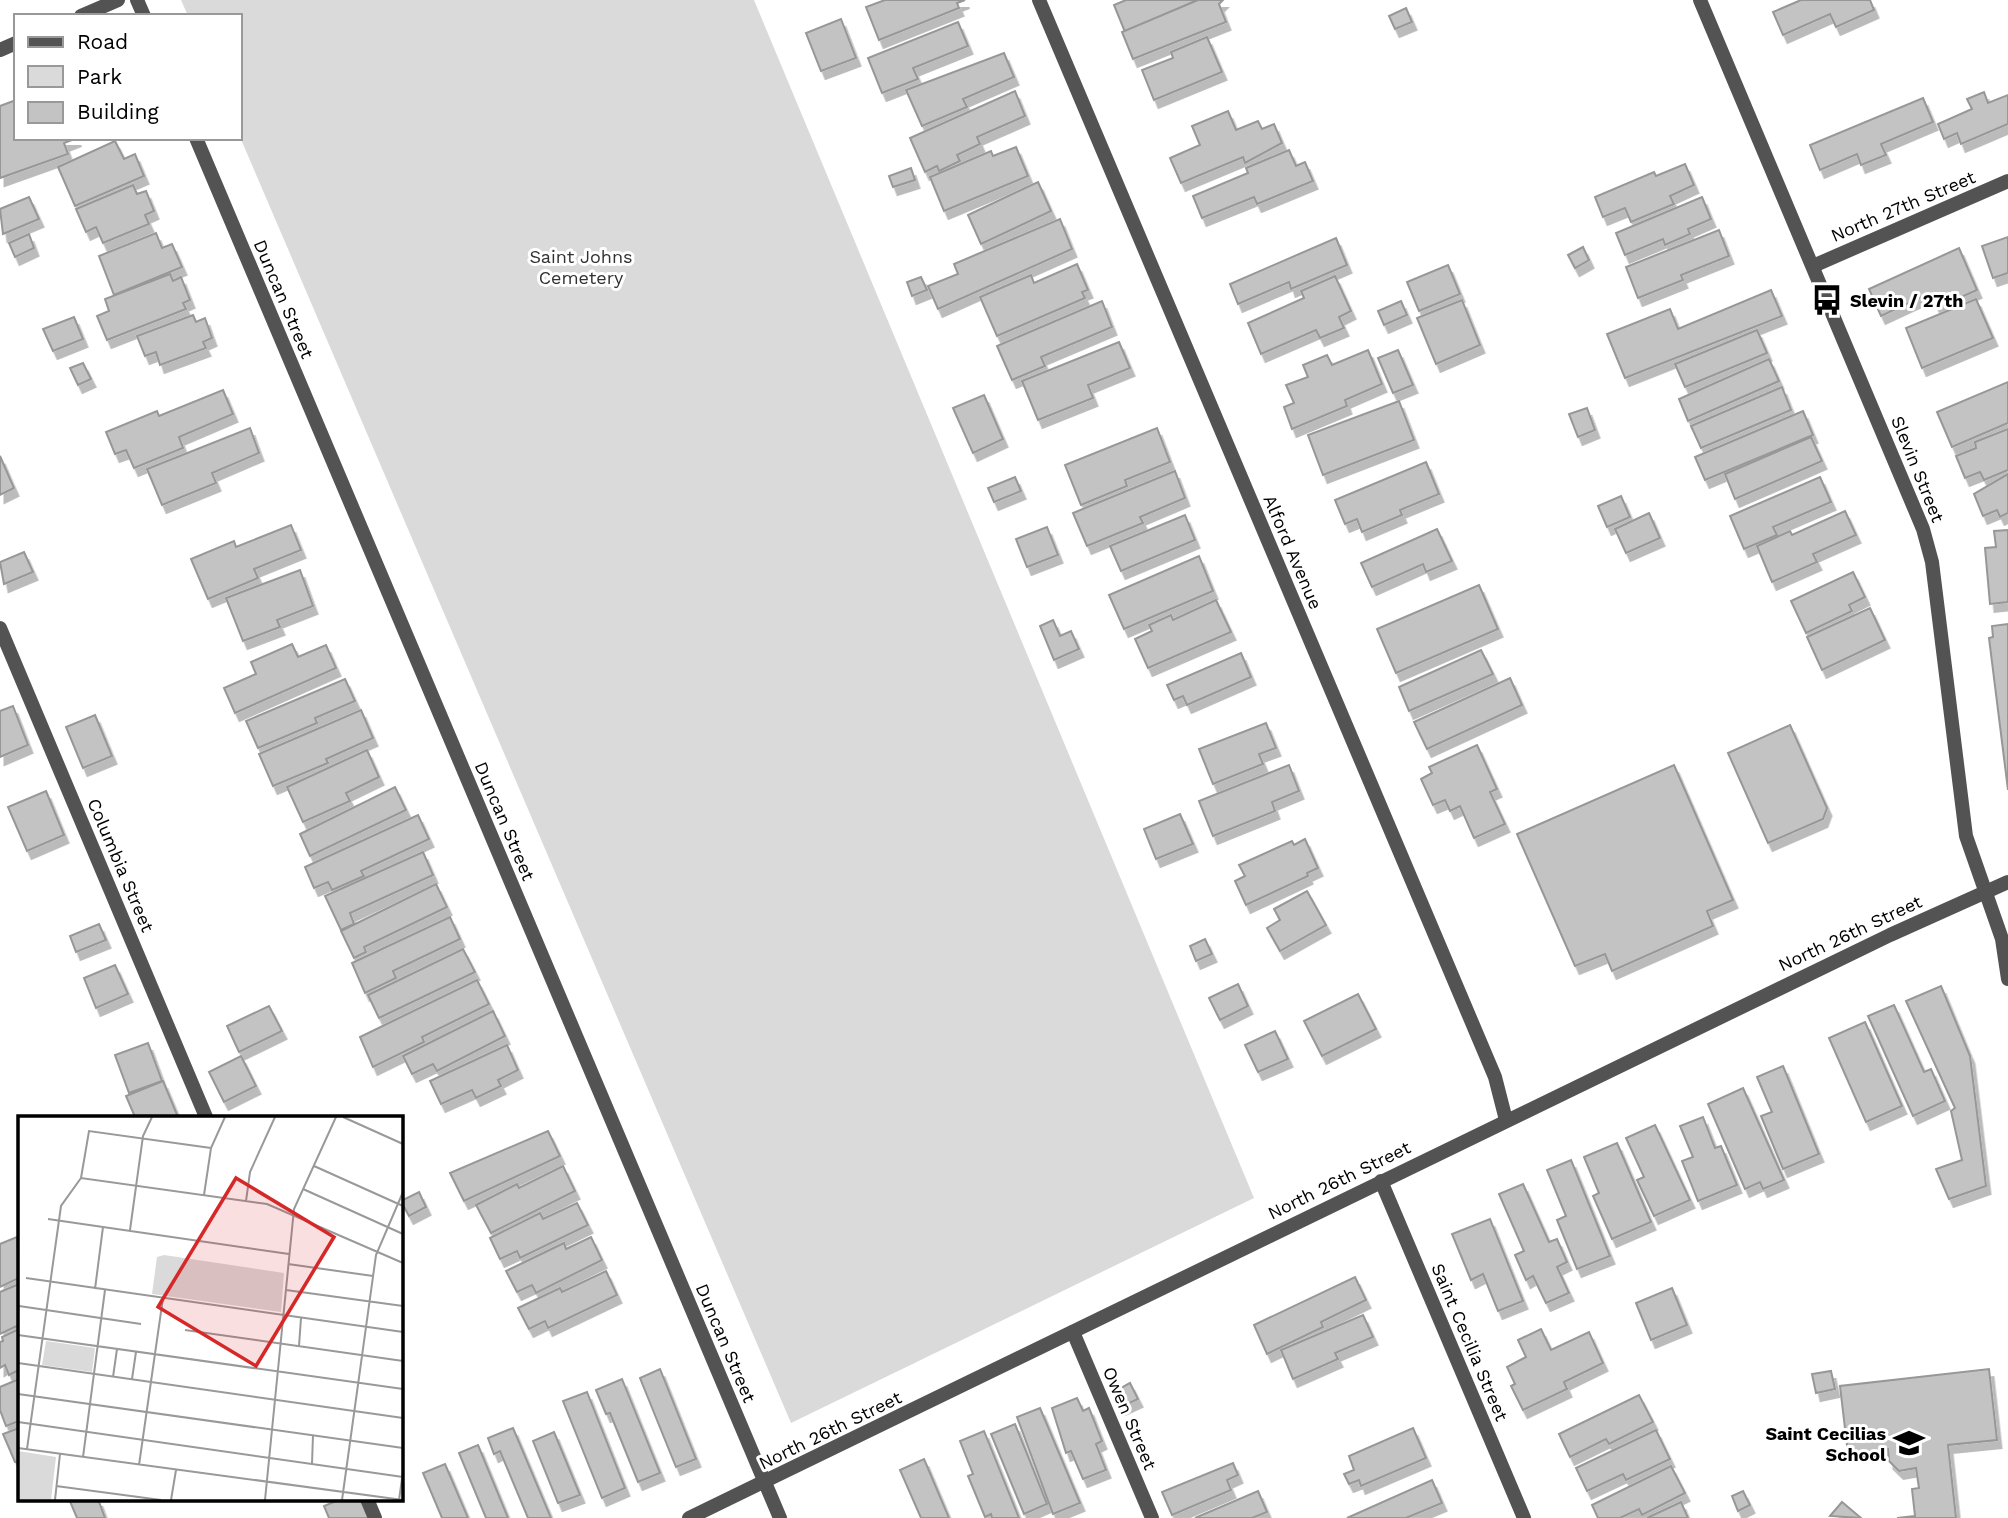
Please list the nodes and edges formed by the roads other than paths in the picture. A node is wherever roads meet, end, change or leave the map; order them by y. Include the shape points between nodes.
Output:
1 (118, 0) edge
2 (1039, 0) edge
3 (1700, 0) edge
4 (86, 14) edge
5 (197, 140) edge
6 (2008, 181) edge
7 (1813, 265) junction
8 (0, 628) edge
9 (2008, 882) edge
10 (1986, 891) junction
11 (2008, 979) edge
12 (206, 1116) edge
13 (1506, 1120) junction
14 (1381, 1181) junction
15 (1073, 1332) junction
16 (764, 1483) junction
17 (367, 1500) edge
18 (375, 1518) edge
19 (689, 1518) edge
20 (780, 1518) edge
21 (1152, 1518) edge
22 (1524, 1518) edge

1 - 4 street
2 - 13 street, Alford Avenue via 1495,1077
3 - 7 street, Slevin Street
5 - 16 street, Duncan Street
6 - 7 street, North 27th Street
7 - 10 street, Slevin Street via 1923,529 1966,836
8 - 12 street, Columbia Street
9 - 10 street, North 26th Street
10 - 11 street, Slevin Street via 2002,939
10 - 13 street, North 26th Street
13 - 14 street, North 26th Street
14 - 15 street, North 26th Street
14 - 22 street, Saint Cecilia Street
15 - 16 street, North 26th Street
15 - 21 street, Owen Street
16 - 19 street, North 26th Street
16 - 20 street, Duncan Street
17 - 18 street

